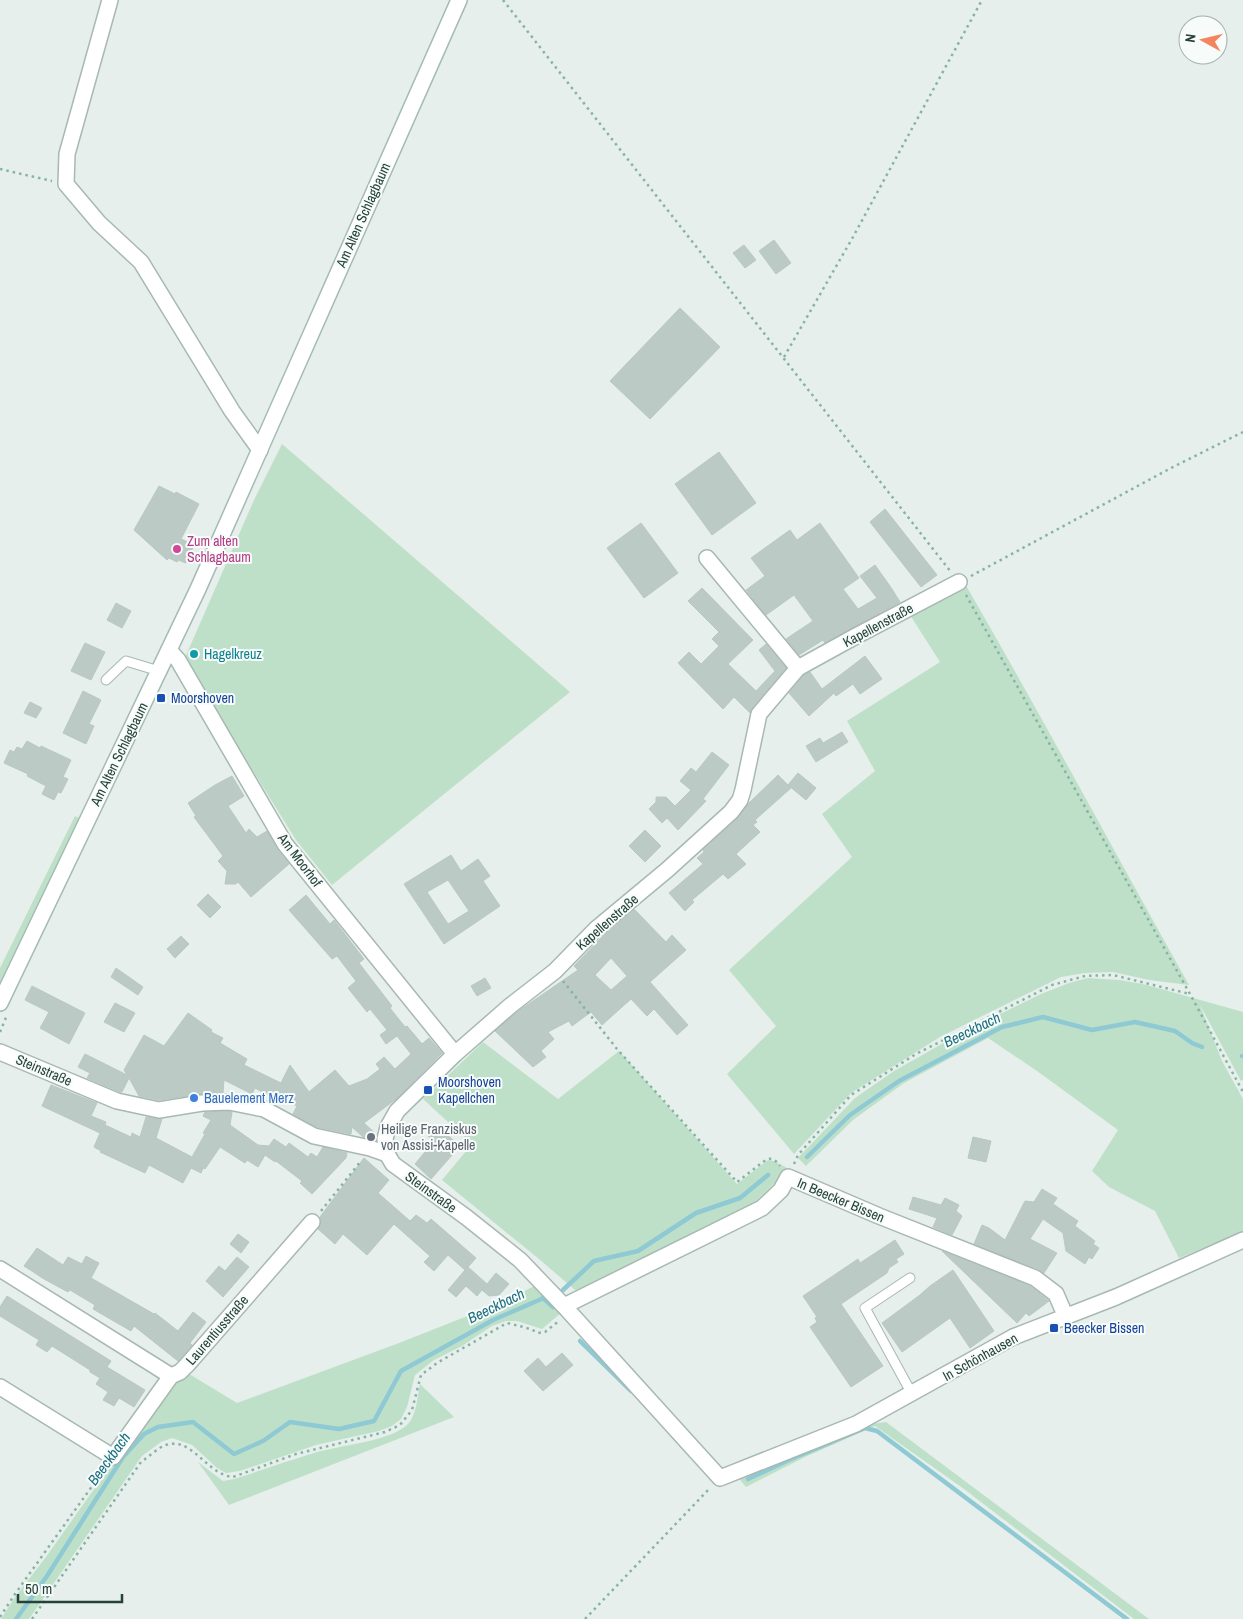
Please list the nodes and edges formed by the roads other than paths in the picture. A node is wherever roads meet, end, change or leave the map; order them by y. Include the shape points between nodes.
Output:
1 (110, 0) edge
2 (459, 0) edge
3 (260, 450) junction
4 (707, 558) dead end
5 (959, 582) road end
6 (169, 650) junction
7 (798, 668) junction
8 (159, 671) junction
9 (106, 680) dead end
10 (0, 1003) edge
11 (0, 1052) edge
12 (455, 1054) junction
13 (387, 1154) junction
14 (312, 1222) road end
15 (1243, 1240) edge
16 (0, 1269) edge
17 (910, 1278) dead end
18 (564, 1306) junction
19 (1065, 1316) junction
20 (171, 1376) junction
21 (0, 1387) edge
22 (912, 1394) junction
23 (720, 1478) joint

1 - 3 street via 67,154 66,184 99,223 141,262 232,411
2 - 3 street, Am Alten Schlagbaum
3 - 6 street, Am Alten Schlagbaum
4 - 7 street
5 - 7 street, Kapellenstraße
6 - 8 street, Am Alten Schlagbaum
6 - 12 street, Am Moorhof via 178,660 285,844
7 - 12 street, Kapellenstraße via 759,714 744,790 731,812 596,929 555,971
8 - 9 lane via 126,661
8 - 10 street, Am Alten Schlagbaum
11 - 13 street, Steinstraße via 117,1101 159,1110 229,1102 264,1109 314,1136
12 - 13 street, Kapellenstraße via 397,1111 386,1133
13 - 18 street, Steinstraße via 393,1164 466,1216 520,1260
14 - 20 street, Laurentiusstraße via 188,1364
15 - 19 street, In Schönhausen
16 - 20 street
17 - 22 lane via 865,1308
18 - 19 street, In Beecker Bissen via 762,1208 781,1190 788,1177 1035,1278 1056,1294
18 - 23 street, Steinstraße
19 - 22 street, In Schönhausen via 1013,1338
20 - 21 street, Laurentiusstraße via 113,1457
22 - 23 street, In Schönhausen via 856,1424

